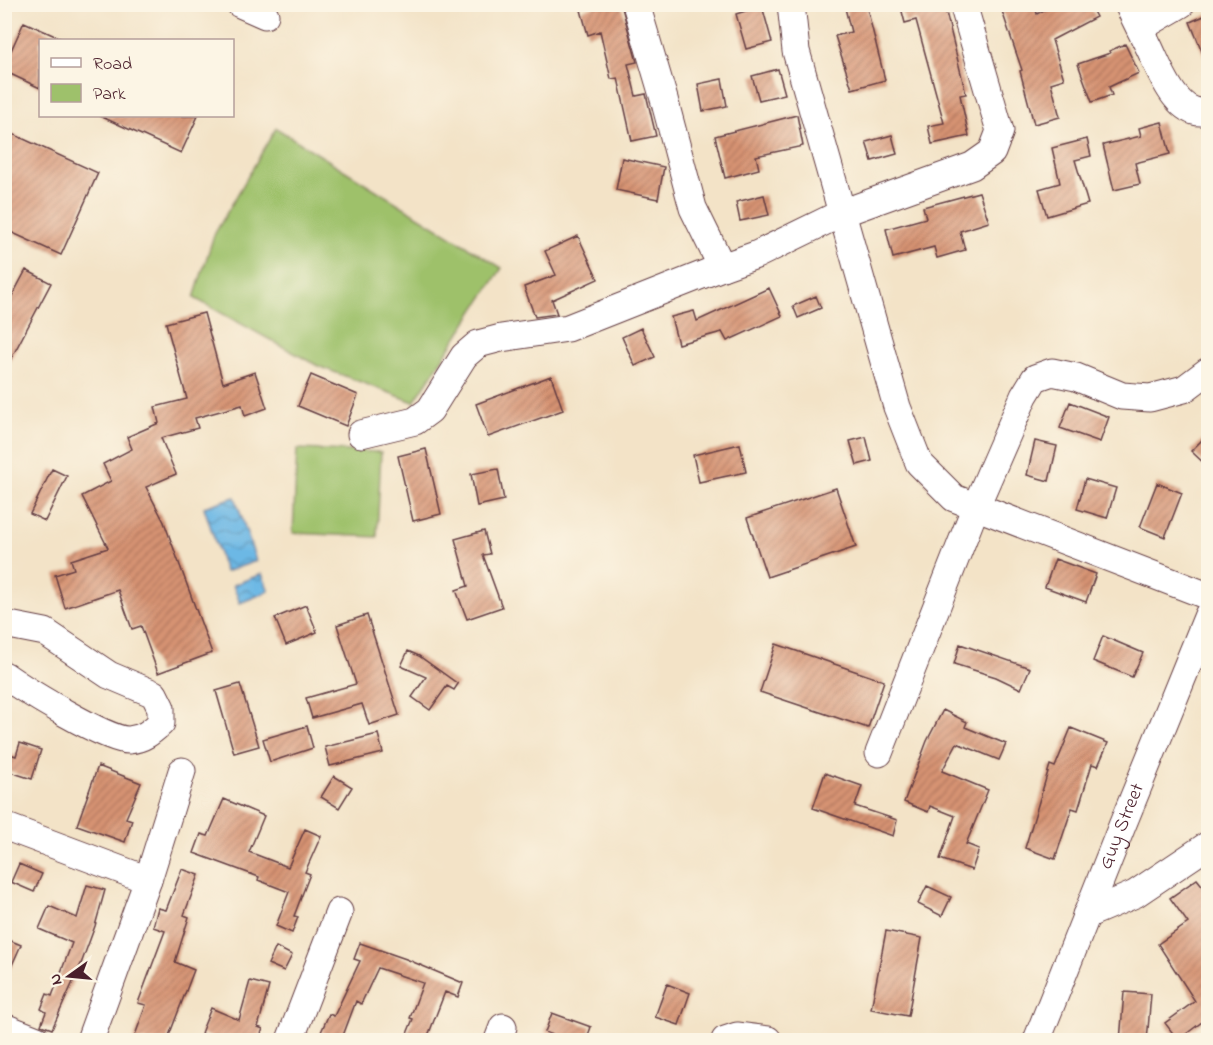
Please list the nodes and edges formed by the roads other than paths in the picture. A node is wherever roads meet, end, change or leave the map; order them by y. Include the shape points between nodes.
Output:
1 (240, 4) edge
2 (636, 4) edge
3 (791, 4) edge
4 (963, 4) edge
5 (1128, 4) edge
6 (1180, 4) edge
7 (265, 15) dead end
8 (1140, 28) junction
9 (1209, 111) edge
10 (842, 213) junction
11 (722, 267) junction
12 (1209, 371) edge
13 (361, 434) dead end
14 (976, 506) junction
15 (1209, 596) edge
16 (1209, 615) edge
17 (4, 624) edge
18 (4, 675) edge
19 (879, 753) dead end
20 (182, 771) dead end
21 (4, 826) edge
22 (1209, 845) edge
23 (148, 880) junction
24 (339, 912) dead end
25 (1086, 915) junction
26 (4, 1027) edge
27 (37, 1041) edge
28 (90, 1041) edge
29 (290, 1041) edge
30 (725, 1041) edge
31 (768, 1041) edge
32 (1037, 1041) edge

1 - 7 street
2 - 11 street via 693,208
3 - 10 street via 796,51
4 - 10 street via 1000,131 992,152 972,166
5 - 8 street
6 - 8 street
8 - 9 street via 1164,81 1183,105
10 - 11 street via 756,255
10 - 14 street via 897,407 919,463 954,498
11 - 13 street via 568,328 478,344 464,356 430,410 415,421
12 - 14 street via 1184,389 1150,398 1122,396 1076,377 1052,372 1035,378
14 - 15 street
14 - 19 street
16 - 25 street, Guy Street
17 - 18 street via 45,632 109,675 154,694 161,708 161,723 147,736 127,740 106,735
20 - 23 street
21 - 23 street
22 - 25 street via 1135,894
23 - 28 street
24 - 29 street
25 - 32 street, Guy Street
26 - 27 street
30 - 31 street via 736,1036

